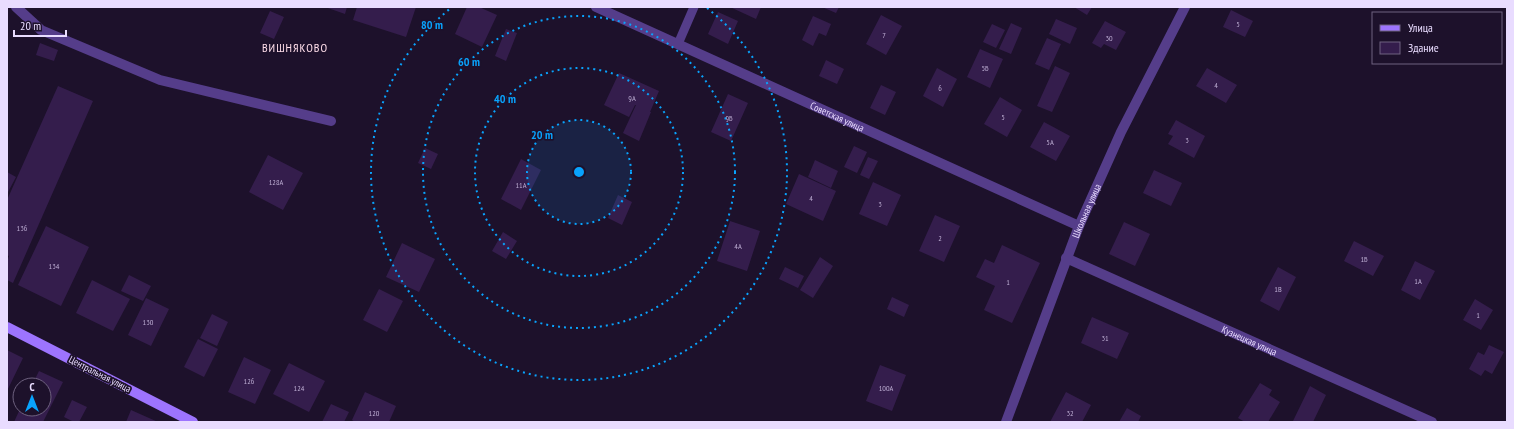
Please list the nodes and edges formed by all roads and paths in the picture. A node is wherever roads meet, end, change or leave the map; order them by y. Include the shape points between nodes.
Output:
1 (16, 7) edge
2 (596, 7) edge
3 (694, 7) edge
4 (1185, 7) edge
5 (678, 44) junction
6 (331, 121) dead end
7 (1079, 226) junction
8 (1066, 258) junction
9 (7, 327) edge
10 (193, 422) edge
11 (1006, 422) edge
12 (1432, 422) edge

1 - 6 street via 41,30 160,80
2 - 5 street, Советская улица
3 - 5 lane
4 - 7 street, Школьная улица via 1121,132
5 - 7 street, Советская улица
7 - 8 street, Школьная улица
8 - 11 street, Школьная улица
8 - 12 street, Кузнецкая улица
9 - 10 street, Центральная улица

